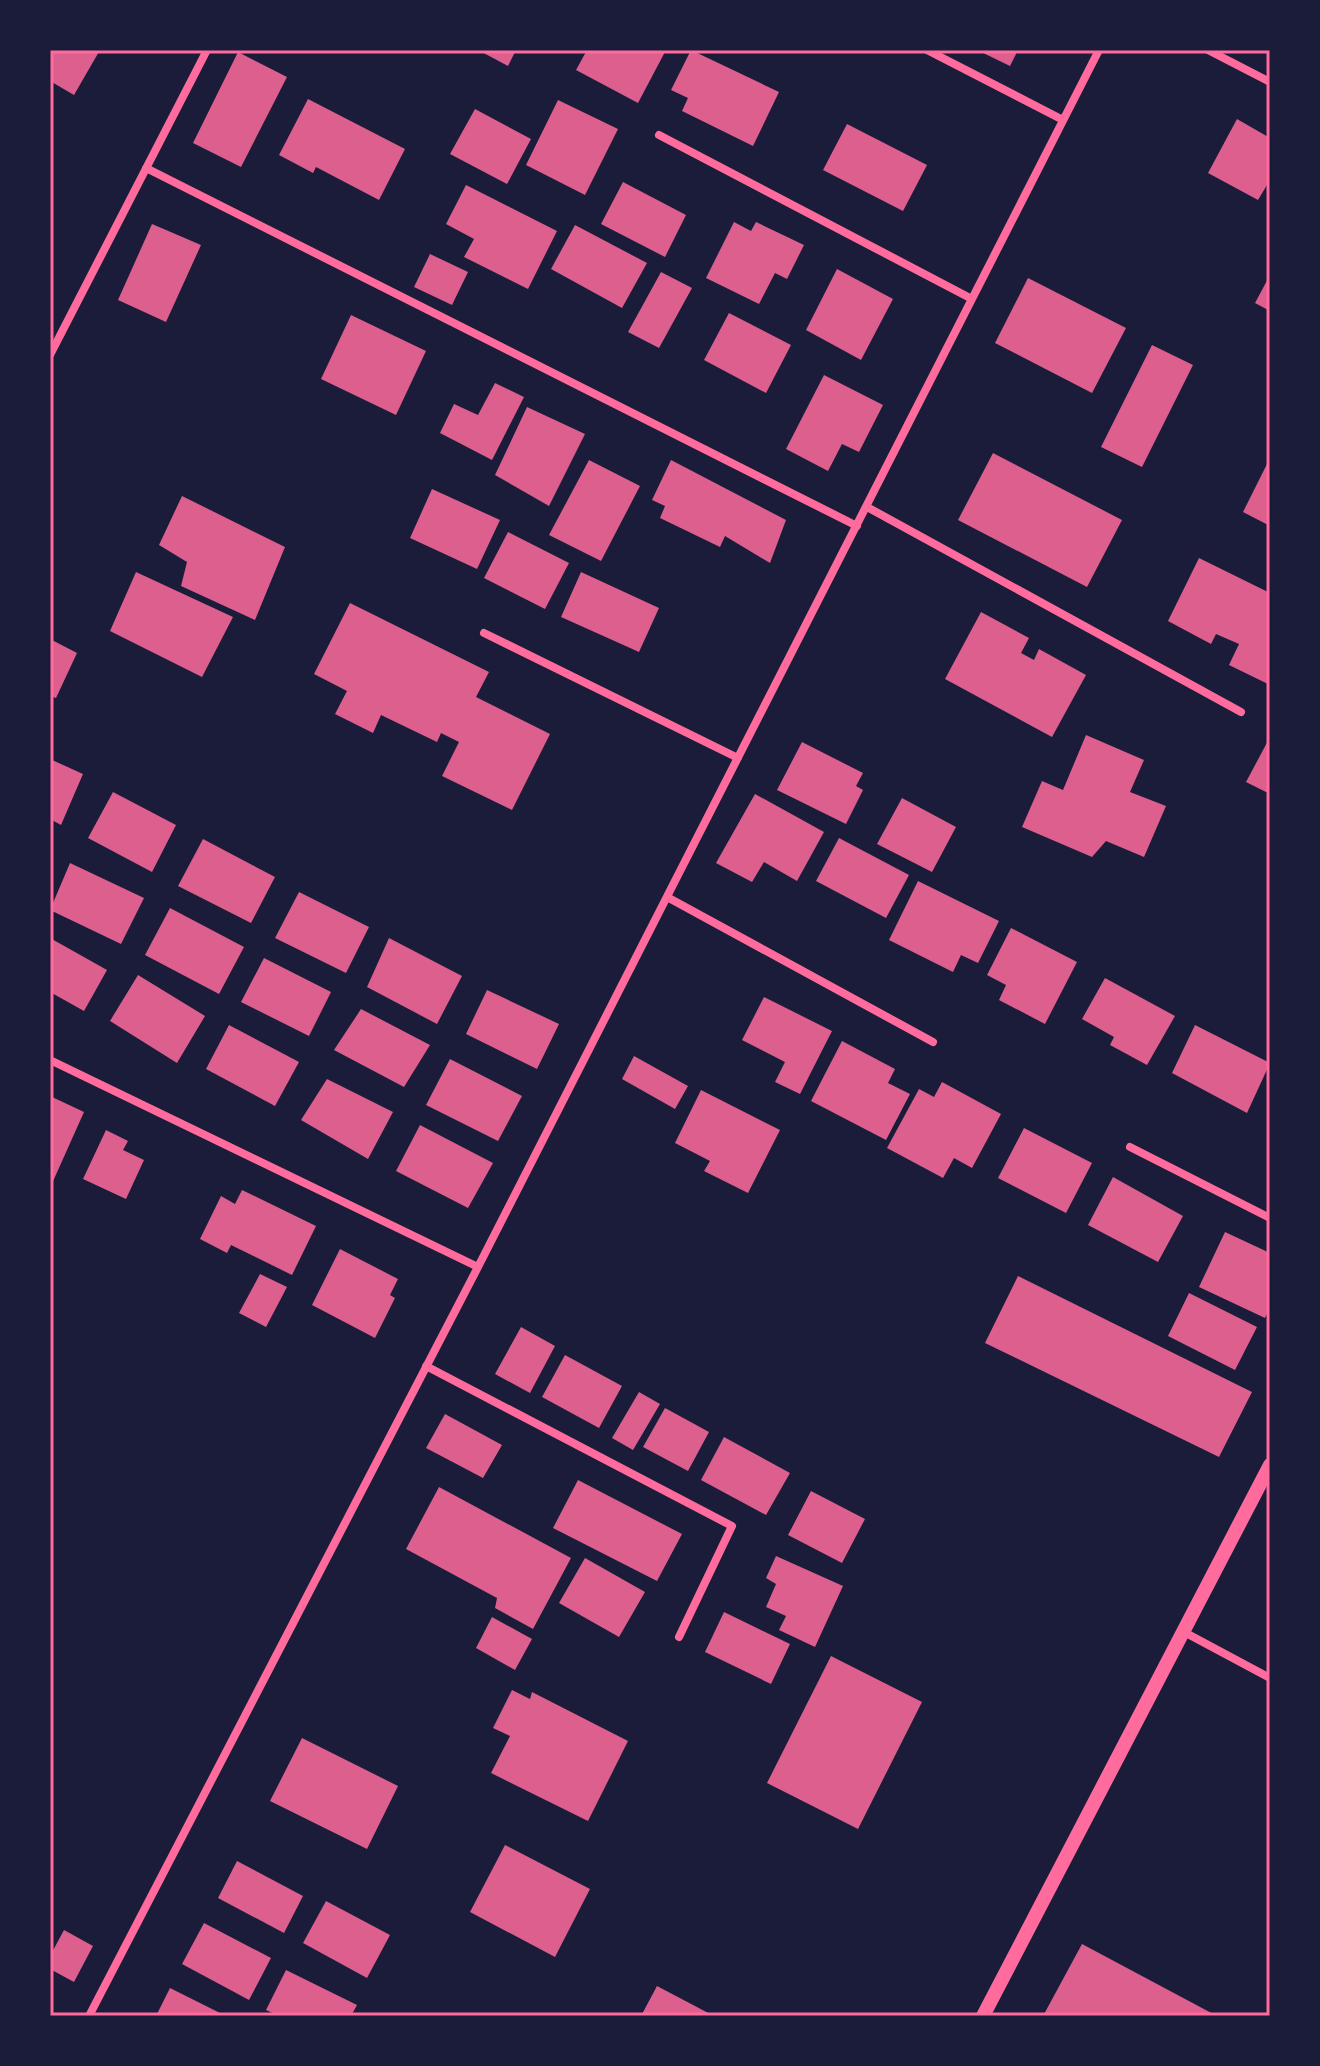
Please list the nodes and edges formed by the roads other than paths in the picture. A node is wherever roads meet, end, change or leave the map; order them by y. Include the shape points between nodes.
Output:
1 (207, 50) edge
2 (927, 50) edge
3 (1099, 50) edge
4 (1208, 50) edge
5 (1270, 82) edge
6 (1063, 120) junction
7 (659, 135) dead end
8 (146, 168) junction
9 (972, 299) junction
10 (50, 355) edge
11 (867, 507) junction
12 (857, 526) junction
13 (484, 633) dead end
14 (1241, 712) dead end
15 (738, 758) junction
16 (667, 897) junction
17 (933, 1042) dead end
18 (50, 1060) edge
19 (1130, 1147) dead end
20 (1270, 1218) edge
21 (478, 1267) junction
22 (426, 1366) junction
23 (1270, 1465) edge
24 (1184, 1632) junction
25 (679, 1637) dead end
26 (1270, 1678) edge
27 (89, 2016) edge
28 (983, 2016) edge

1 - 8 street
2 - 6 street
3 - 6 street
4 - 5 street
6 - 9 street
7 - 9 street
8 - 10 street
8 - 12 street
9 - 11 street
11 - 12 street
11 - 14 street
12 - 15 street
13 - 15 street
15 - 16 street
16 - 17 street
16 - 21 street
18 - 21 street
19 - 20 street
21 - 22 street
22 - 25 street via 732,1526
22 - 27 street
23 - 24 street
24 - 26 street
24 - 28 street

